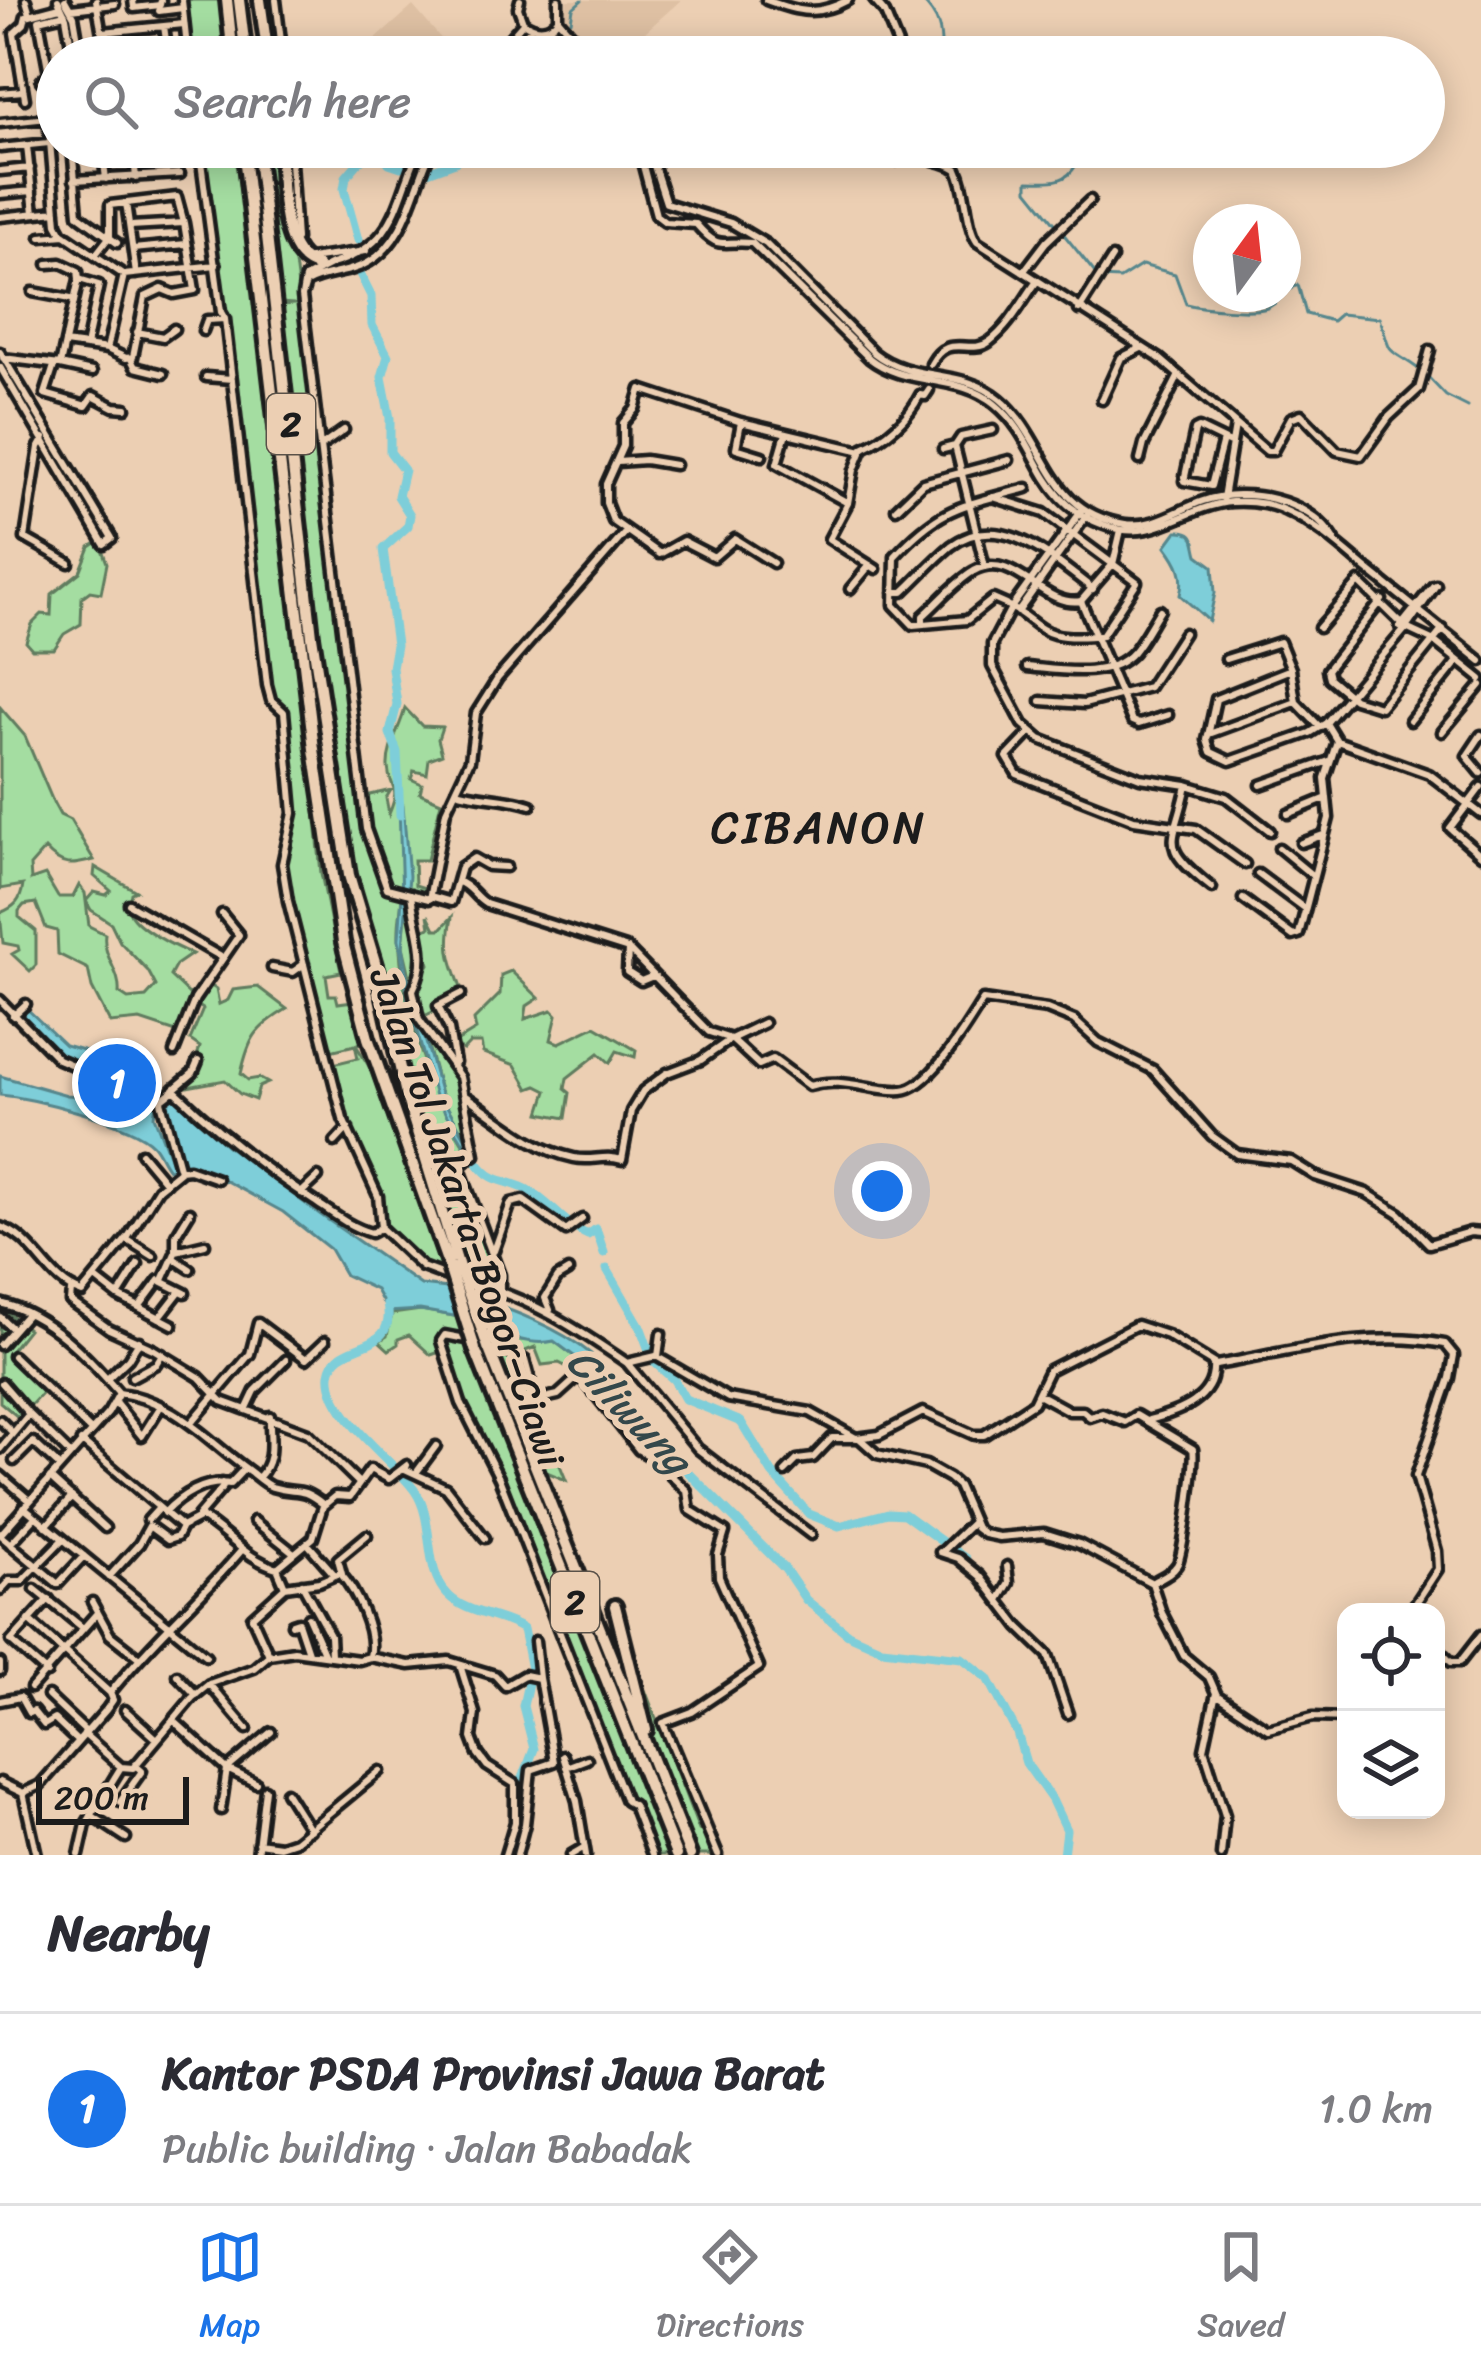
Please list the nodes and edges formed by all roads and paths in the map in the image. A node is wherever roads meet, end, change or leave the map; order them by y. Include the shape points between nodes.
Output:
1 (26, 0) edge
2 (161, 0) edge
3 (226, 0) edge
4 (239, 0) edge
5 (260, 0) edge
6 (276, 0) edge
7 (520, 0) edge
8 (558, 0) edge
9 (766, 0) edge
10 (874, 0) edge
11 (845, 2) edge
12 (97, 3) edge
13 (134, 4) edge
14 (183, 4) edge
15 (63, 7) edge
16 (159, 11) dead end
17 (31, 14) junction
18 (558, 19) junction
19 (523, 22) junction
20 (184, 24) junction
21 (164, 26) junction
22 (550, 27) junction
23 (531, 28) junction
24 (103, 32) junction
25 (42, 36) edge
26 (75, 36) edge
27 (103, 36) edge
28 (165, 36) edge
29 (185, 36) edge
30 (230, 36) edge
31 (243, 36) edge
32 (265, 36) edge
33 (280, 36) edge
34 (511, 36) edge
35 (524, 36) edge
36 (558, 36) edge
37 (573, 36) edge
38 (895, 36) edge
39 (0, 93) edge
40 (36, 119) edge
41 (0, 123) edge
42 (36, 145) edge
43 (26, 146) junction
44 (0, 148) edge
45 (30, 168) junction
46 (52, 168) edge
47 (73, 168) edge
48 (105, 168) edge
49 (135, 168) edge
50 (202, 168) edge
51 (246, 168) edge
52 (259, 168) edge
53 (282, 168) edge
54 (290, 168) edge
55 (412, 168) edge
56 (424, 168) edge
57 (643, 168) edge
58 (654, 168) edge
59 (955, 168) edge
60 (0, 171) edge
61 (180, 174) dead end
62 (136, 178) junction
63 (74, 180) junction
64 (106, 180) junction
65 (32, 191) junction
66 (0, 194) edge
67 (1090, 200) dead end
68 (126, 203) junction
69 (397, 204) junction
70 (408, 208) junction
71 (56, 211) junction
72 (34, 213) junction
73 (707, 214) junction
74 (0, 217) edge
75 (184, 223) junction
76 (130, 226) junction
77 (700, 226) junction
78 (65, 236) junction
79 (110, 236) junction
80 (40, 237) dead end
81 (754, 240) junction
82 (117, 243) dead end
83 (186, 244) junction
84 (133, 249) junction
85 (366, 251) junction
86 (96, 254) junction
87 (1112, 258) dead end
88 (47, 264) dead end
89 (332, 264) junction
90 (215, 266) junction
91 (317, 266) joint
92 (192, 269) junction
93 (1024, 271) junction
94 (124, 274) junction
95 (136, 274) junction
96 (79, 279) junction
97 (1037, 281) junction
98 (33, 292) dead end
99 (302, 296) junction
100 (72, 299) junction
101 (1078, 310) junction
102 (223, 315) junction
103 (174, 329) dead end
104 (203, 331) dead end
105 (137, 332) junction
106 (65, 343) junction
107 (86, 346) junction
108 (1142, 348) junction
109 (107, 349) junction
110 (1430, 350) dead end
111 (2, 355) edge
112 (130, 359) junction
113 (931, 364) dead end
114 (57, 366) junction
115 (0, 367) edge
116 (92, 372) dead end
117 (163, 374) dead end
118 (1179, 375) junction
119 (206, 377) dead end
120 (232, 379) junction
121 (923, 380) junction
122 (929, 390) dead end
123 (920, 395) junction
124 (1102, 400) dead end
125 (126, 408) dead end
126 (741, 422) junction
127 (1235, 425) junction
128 (344, 430) dead end
129 (993, 430) dead end
130 (786, 433) junction
131 (44, 438) junction
132 (1227, 442) junction
133 (956, 446) junction
134 (320, 447) junction
135 (943, 449) dead end
136 (862, 451) junction
137 (762, 456) dead end
138 (1009, 460) dead end
139 (1141, 460) dead end
140 (618, 462) junction
141 (675, 466) dead end
142 (962, 472) junction
143 (1028, 488) dead end
144 (993, 497) junction
145 (1223, 499) junction
146 (848, 503) junction
147 (970, 504) junction
148 (896, 509) dead end
149 (1085, 512) junction
150 (1120, 530) junction
151 (625, 533) junction
152 (1069, 534) junction
153 (978, 536) junction
154 (1051, 559) junction
155 (69, 563) dead end
156 (773, 563) dead end
157 (1113, 564) junction
158 (985, 567) junction
159 (1032, 585) junction
160 (850, 590) dead end
161 (1094, 590) junction
162 (894, 592) junction
163 (1382, 600) junction
164 (1081, 601) junction
165 (1416, 609) junction
166 (1160, 610) dead end
167 (1012, 612) junction
168 (923, 624) junction
169 (1319, 628) dead end
170 (1402, 628) junction
171 (1443, 629) junction
172 (1184, 633) dead end
173 (1094, 635) junction
174 (1434, 640) junction
175 (1226, 659) dead end
176 (1458, 661) junction
177 (1481, 661) edge
178 (1107, 666) junction
179 (1027, 667) dead end
180 (1292, 669) junction
181 (1481, 682) edge
182 (1349, 695) junction
183 (1119, 696) junction
184 (309, 698) junction
185 (1042, 701) dead end
186 (1296, 702) junction
187 (1168, 715) dead end
188 (1410, 721) dead end
189 (1323, 725) junction
190 (1442, 732) dead end
191 (1030, 733) junction
192 (308, 734) dead end
193 (1208, 735) junction
194 (1481, 735) edge
195 (1337, 741) junction
196 (1329, 761) junction
197 (1481, 773) edge
198 (1187, 785) junction
199 (1261, 785) dead end
200 (1481, 787) edge
201 (456, 791) junction
202 (1327, 798) junction
203 (1468, 803) junction
204 (531, 806) dead end
205 (1288, 814) dead end
206 (1481, 814) edge
207 (1175, 824) junction
208 (1270, 831) dead end
209 (1323, 835) junction
210 (1301, 843) dead end
211 (1279, 848) dead end
212 (1481, 855) edge
213 (1245, 864) dead end
214 (506, 867) dead end
215 (1258, 874) dead end
216 (1313, 876) junction
217 (457, 881) junction
218 (1212, 888) dead end
219 (407, 893) junction
220 (430, 896) junction
221 (1243, 899) dead end
222 (129, 904) dead end
223 (1305, 909) junction
224 (222, 914) dead end
225 (628, 949) junction
226 (223, 958) junction
227 (304, 964) junction
228 (272, 968) dead end
229 (653, 976) junction
230 (461, 994) dead end
231 (0, 1000) edge
232 (26, 1004) dead end
233 (13, 1016) junction
234 (764, 1023) dead end
235 (731, 1039) junction
236 (363, 1042) dead end
237 (174, 1052) dead end
238 (198, 1061) dead end
239 (456, 1067) junction
240 (172, 1090) junction
241 (464, 1095) junction
242 (162, 1100) junction
243 (392, 1104) junction
244 (348, 1128) junction
245 (335, 1142) dead end
246 (141, 1153) dead end
247 (180, 1169) junction
248 (319, 1178) dead end
249 (217, 1180) dead end
250 (166, 1183) junction
251 (302, 1193) junction
252 (190, 1212) dead end
253 (197, 1223) dead end
254 (576, 1225) dead end
255 (184, 1226) junction
256 (0, 1227) edge
257 (381, 1228) junction
258 (1481, 1233) edge
259 (126, 1239) junction
260 (205, 1244) dead end
261 (174, 1254) junction
262 (492, 1254) junction
263 (153, 1256) dead end
264 (138, 1264) dead end
265 (453, 1264) junction
266 (190, 1269) dead end
267 (568, 1271) dead end
268 (95, 1278) junction
269 (163, 1280) junction
270 (71, 1289) junction
271 (500, 1290) junction
272 (118, 1296) junction
273 (0, 1303) edge
274 (140, 1307) junction
275 (551, 1313) junction
276 (27, 1314) dead end
277 (0, 1317) edge
278 (159, 1318) junction
279 (173, 1325) dead end
280 (13, 1329) junction
281 (662, 1334) dead end
282 (139, 1341) junction
283 (325, 1341) dead end
284 (0, 1345) edge
285 (481, 1348) junction
286 (162, 1354) junction
287 (13, 1356) dead end
288 (652, 1357) junction
289 (286, 1360) dead end
290 (627, 1363) junction
291 (1213, 1364) junction
292 (132, 1377) dead end
293 (107, 1379) junction
294 (2, 1383) edge
295 (506, 1391) junction
296 (119, 1393) junction
297 (215, 1393) junction
298 (1038, 1394) junction
299 (116, 1404) junction
300 (160, 1408) junction
301 (247, 1408) junction
302 (28, 1414) junction
303 (271, 1416) junction
304 (0, 1420) edge
305 (1149, 1420) junction
306 (193, 1422) junction
307 (91, 1431) junction
308 (13, 1433) junction
309 (858, 1438) junction
310 (81, 1441) junction
311 (1, 1446) edge
312 (436, 1446) dead end
313 (70, 1454) junction
314 (14, 1461) dead end
315 (59, 1467) junction
316 (245, 1468) junction
317 (544, 1471) dead end
318 (785, 1472) dead end
319 (416, 1473) junction
320 (0, 1475) edge
321 (50, 1478) junction
322 (259, 1478) junction
323 (358, 1482) junction
324 (222, 1483) junction
325 (72, 1497) junction
326 (27, 1504) junction
327 (324, 1505) junction
328 (161, 1511) junction
329 (35, 1516) junction
330 (199, 1516) junction
331 (148, 1520) dead end
332 (254, 1521) dead end
333 (973, 1522) junction
334 (46, 1526) junction
335 (182, 1527) junction
336 (105, 1528) dead end
337 (367, 1535) dead end
338 (811, 1535) dead end
339 (1, 1536) edge
340 (485, 1538) dead end
341 (63, 1539) junction
342 (308, 1543) junction
343 (10, 1544) junction
344 (241, 1551) junction
345 (294, 1553) junction
346 (84, 1556) junction
347 (1007, 1566) dead end
348 (37, 1567) junction
349 (277, 1568) junction
350 (338, 1574) junction
351 (109, 1577) junction
352 (1152, 1582) junction
353 (302, 1584) junction
354 (285, 1587) junction
355 (35, 1588) dead end
356 (0, 1592) edge
357 (1001, 1598) junction
358 (49, 1599) junction
359 (92, 1602) dead end
360 (1415, 1603) edge
361 (615, 1606) dead end
362 (96, 1615) junction
363 (308, 1616) dead end
364 (29, 1620) junction
365 (292, 1624) dead end
366 (170, 1626) junction
367 (85, 1629) junction
368 (1481, 1635) edge
369 (535, 1641) dead end
370 (67, 1652) junction
371 (308, 1652) junction
372 (328, 1654) junction
373 (1445, 1654) edge
374 (269, 1655) junction
375 (206, 1656) dead end
376 (138, 1657) junction
377 (370, 1657) junction
378 (30, 1658) junction
379 (460, 1665) junction
380 (47, 1672) junction
381 (177, 1675) dead end
382 (535, 1677) junction
383 (209, 1684) junction
384 (110, 1693) junction
385 (1216, 1694) junction
386 (196, 1695) junction
387 (48, 1696) dead end
388 (0, 1701) edge
389 (125, 1710) dead end
390 (1068, 1714) dead end
391 (1337, 1718) edge
392 (173, 1720) junction
393 (247, 1729) dead end
394 (272, 1732) dead end
395 (82, 1736) junction
396 (157, 1739) junction
397 (563, 1756) dead end
398 (587, 1760) dead end
399 (654, 1766) junction
400 (121, 1767) junction
401 (566, 1767) junction
402 (139, 1768) junction
403 (227, 1769) junction
404 (380, 1771) dead end
405 (151, 1778) dead end
406 (0, 1782) edge
407 (256, 1783) dead end
408 (266, 1790) dead end
409 (286, 1792) dead end
410 (23, 1793) junction
411 (120, 1802) dead end
412 (221, 1810) dead end
413 (91, 1815) junction
414 (310, 1830) junction
415 (126, 1838) dead end
416 (258, 1843) junction
417 (584, 1851) edge
418 (37, 1855) edge
419 (79, 1855) edge
420 (257, 1855) edge
421 (505, 1855) edge
422 (517, 1855) edge
423 (571, 1855) edge
424 (652, 1855) edge
425 (676, 1855) edge
426 (690, 1855) edge
427 (718, 1855) edge
428 (1221, 1855) edge

1 - 17 street
2 - 13 street
3 - 30 highway
4 - 31 highway
5 - 32 highway
6 - 33 street
7 - 19 street
8 - 18 street
9 - 11 street via 817,14
10 - 38 street
12 - 13 street
12 - 15 street
12 - 24 street
14 - 16 street
14 - 20 street
15 - 17 street
15 - 25 street via 39,20
15 - 26 street via 74,16
17 - 39 street via 14,33 24,95
18 - 22 street
18 - 37 street
19 - 23 street
19 - 34 street
20 - 21 street
20 - 29 street
21 - 24 street
21 - 28 street
22 - 23 street
22 - 36 street
23 - 35 street
24 - 27 street
40 - 41 street
42 - 43 street
43 - 44 street
43 - 45 street
45 - 60 street
45 - 65 street
46 - 71 street
47 - 63 street
48 - 64 street
49 - 62 street
50 - 90 street
51 - 184 highway, Jalan Tol Jakarta–Bogor–Ciawi / 2
52 - 265 highway, Jalan Tol Jakarta–Bogor–Ciawi / 2 via 317,680 350,874
53 - 91 highway via 290,243
54 - 85 street via 300,251 316,260
55 - 69 street
56 - 70 street
57 - 77 street via 652,208 665,222
58 - 73 street via 662,198
59 - 93 street via 974,238
61 - 62 street
62 - 64 street
63 - 64 street
63 - 79 street via 79,215
65 - 66 street
65 - 72 street
67 - 93 street
68 - 75 street via 177,197
68 - 76 street
68 - 79 street via 109,206
69 - 70 street
69 - 85 street
70 - 99 street via 387,248 355,269 314,279
71 - 72 street
71 - 78 street
72 - 74 street
73 - 77 street
73 - 81 street
75 - 76 street
75 - 83 street
76 - 84 street
77 - 81 street via 722,245
78 - 80 street
78 - 86 street
79 - 82 street
79 - 86 street
81 - 121 street via 879,366
81 - 149 street via 883,361 996,395 1056,484
83 - 84 street
83 - 92 street
84 - 95 street
85 - 89 street
86 - 94 street
87 - 101 street
88 - 96 street via 68,265
89 - 91 street
89 - 99 street via 304,278
90 - 92 street
90 - 102 street
92 - 95 street
92 - 105 street via 194,292 144,298
93 - 97 street
94 - 95 street
94 - 109 street
96 - 100 street
96 - 107 street via 99,285
97 - 101 street
97 - 113 street via 988,342 958,344
98 - 100 street
99 - 134 street
100 - 106 street
101 - 108 street
102 - 104 street via 207,320
102 - 120 street
103 - 105 street via 164,337
105 - 112 street
106 - 107 street
106 - 114 street
107 - 109 street
108 - 118 street
108 - 124 street via 1121,358
109 - 112 street
110 - 127 street via 1419,389 1361,456 1337,451 1301,414 1270,452
111 - 114 street
111 - 131 street via 112,538 104,544
112 - 117 street via 135,368
114 - 116 street
114 - 125 street via 45,394 86,406 92,396
115 - 131 street
118 - 127 street
118 - 139 street
119 - 120 street
120 - 227 street via 266,685 284,712 293,813 283,872
121 - 123 street
121 - 149 street via 992,401 1051,489
122 - 123 street
123 - 136 street via 903,420
126 - 130 street
126 - 137 street via 736,448
126 - 140 street via 641,388 623,423
127 - 132 street
128 - 134 street
129 - 133 street via 961,437
130 - 136 street
130 - 146 street via 776,464
131 - 155 street via 25,538
132 - 132 street via 1211,485 1184,481 1195,430
132 - 145 street
133 - 135 street
133 - 142 street
134 - 219 street via 366,829 387,888
136 - 146 street
138 - 142 street
140 - 141 street
140 - 151 street via 606,503
142 - 147 street
142 - 148 street via 923,483
143 - 144 street
144 - 147 street
144 - 152 street via 1043,513
145 - 149 street via 1138,525
145 - 150 street via 1153,530
145 - 165 street via 1299,517
146 - 160 street via 829,539 873,567
147 - 153 street
147 - 162 street via 938,514 895,556
149 - 150 street
149 - 152 street
150 - 157 street
151 - 156 street via 660,554 683,542 714,557 735,539
151 - 201 street via 498,678 476,712
152 - 154 street
152 - 157 street
153 - 154 street via 1020,538
153 - 158 street
153 - 162 street via 954,544
154 - 159 street
154 - 161 street
157 - 161 street
157 - 173 street via 1137,582
158 - 159 street via 1005,568
158 - 168 street
159 - 164 street via 1057,601
159 - 167 street
161 - 164 street
162 - 168 street via 909,623
163 - 169 street via 1359,582
163 - 170 street
163 - 182 street via 1326,674
164 - 173 street
165 - 170 street
165 - 171 street
166 - 178 street via 1132,654
167 - 168 street via 993,599 967,620
167 - 173 street via 1046,634
167 - 191 street via 992,644 992,665
170 - 174 street
170 - 182 street
171 - 174 street
171 - 177 street
172 - 183 street via 1149,687
173 - 178 street
174 - 176 street
174 - 182 street via 1376,709
175 - 180 street via 1280,642
176 - 181 street
176 - 188 street
178 - 179 street
178 - 183 street
180 - 186 street
180 - 193 street via 1216,698
181 - 190 street
182 - 189 street
183 - 185 street
183 - 187 street via 1136,724
184 - 192 highway
184 - 243 highway, Jalan Tol Jakarta–Bogor–Ciawi / 2 via 343,942
186 - 189 street
186 - 193 street
189 - 193 street via 1230,761 1211,752
189 - 195 street
191 - 198 street via 1141,778
191 - 207 street via 1007,757 1017,774 1124,816
194 - 197 street via 1467,757
195 - 196 street
195 - 203 street via 1429,774
196 - 199 street
196 - 202 street
198 - 207 street
198 - 208 street via 1226,797
200 - 203 street
201 - 204 street
201 - 220 street
202 - 205 street
202 - 209 street
203 - 206 street
203 - 212 street via 1450,828
207 - 213 street via 1206,834
207 - 218 street via 1175,856
209 - 210 street
209 - 216 street
211 - 216 street
214 - 217 street via 474,858 462,864
215 - 223 street
216 - 223 street
217 - 220 street via 451,902
217 - 225 street via 486,904
219 - 220 street
219 - 239 street via 424,957 413,990 419,1018
221 - 223 street via 1297,936
222 - 226 street
224 - 226 street via 239,934
225 - 229 street
225 - 229 street via 627,972 641,981
226 - 237 street
227 - 228 street via 293,972
227 - 244 street
229 - 235 street via 709,1033
230 - 239 street via 438,1006
231 - 233 street
232 - 233 street
233 - 242 street via 64,1063 119,1073
234 - 235 street
235 - 241 street via 643,1091 622,1160 575,1158 530,1141
235 - 258 street via 759,1065 773,1059 809,1086 898,1090 930,1074 982,1000 1047,1009 1147,1065 1237,1154 1292,1161 1367,1193 1429,1244
236 - 243 highway
238 - 240 street
239 - 241 street
240 - 242 street
240 - 251 street
241 - 262 street via 472,1157 459,1166
242 - 247 street
243 - 265 highway, Jalan Tol Jakarta–Bogor–Ciawi / 2
244 - 245 street
244 - 257 street via 379,1196
246 - 250 street
247 - 249 street
247 - 250 street
248 - 251 street
250 - 259 street
251 - 257 street via 359,1229
252 - 255 street
253 - 255 street
254 - 262 street via 548,1222 523,1200 511,1203
255 - 261 street
256 - 270 street
257 - 271 street via 426,1269
259 - 263 street
259 - 268 street
260 - 261 street
261 - 266 street
261 - 269 street
262 - 271 street
264 - 272 street
265 - 285 highway, Jalan Tol Jakarta–Bogor–Ciawi / 2, bridge
267 - 275 street via 545,1298
268 - 270 street via 82,1294
268 - 272 street
269 - 274 street
269 - 278 street via 182,1292
270 - 282 street via 70,1301
271 - 275 street
272 - 274 street
273 - 293 street via 42,1320
274 - 278 street
275 - 290 street
276 - 280 street
277 - 280 street
278 - 279 street
280 - 284 street
281 - 288 street
282 - 286 street
282 - 293 street
283 - 297 street via 306,1359 258,1323 252,1352
285 - 295 highway, Jalan Tol Jakarta–Bogor–Ciawi / 2
285 - 425 highway, Jalan Tol Jakarta–Bogor–Ciawi / 2
286 - 292 street
286 - 297 street
287 - 307 street
288 - 290 street
288 - 309 street via 728,1398 810,1412
289 - 301 street
290 - 338 street via 698,1449
291 - 298 street via 1142,1324 1049,1370
291 - 305 street via 1207,1394
291 - 360 street via 1344,1343 1450,1347 1450,1378 1416,1476 1438,1570
293 - 296 street
294 - 302 street
295 - 317 highway
295 - 399 highway, Jalan Tol Jakarta–Bogor–Ciawi / 2
296 - 299 street
296 - 300 street
297 - 301 street
297 - 306 street
298 - 305 street via 1091,1417
298 - 309 street via 979,1436 923,1412
299 - 300 street via 141,1436
299 - 307 street
300 - 306 street
301 - 303 street
302 - 308 street
302 - 313 street
303 - 322 street via 271,1454
303 - 323 street via 317,1439
304 - 308 street
305 - 352 street via 1192,1447 1196,1459 1180,1560
306 - 316 street
307 - 310 street
308 - 311 street
309 - 318 street via 828,1440
309 - 333 street via 875,1454 949,1478
310 - 313 street
310 - 328 street
312 - 319 street
313 - 315 street
314 - 315 street via 33,1442
315 - 321 street
316 - 322 street
316 - 324 street
319 - 323 street via 404,1468 388,1479 370,1469
319 - 340 street via 454,1496
320 - 326 street
321 - 325 street
321 - 326 street
322 - 327 street
323 - 327 street via 350,1497 338,1494
324 - 328 street
324 - 330 street
325 - 334 street
325 - 336 street
326 - 329 street
326 - 339 street
327 - 342 street
328 - 331 street
328 - 335 street
329 - 334 street
329 - 343 street
330 - 335 street
330 - 344 street
332 - 345 street
333 - 352 street via 994,1537 1043,1533 1079,1544
333 - 357 street via 944,1550
334 - 341 street
335 - 351 street via 168,1540 149,1526
337 - 350 street via 339,1558
339 - 343 street
341 - 346 street
341 - 348 street
342 - 345 street
342 - 350 street
343 - 348 street
344 - 349 street
344 - 366 street
345 - 349 street
346 - 348 street via 59,1584
346 - 351 street
347 - 357 street
348 - 356 street
349 - 354 street
350 - 353 street
350 - 377 street via 371,1637
351 - 366 street
352 - 385 street via 1183,1654
353 - 354 street
353 - 372 street via 330,1635
354 - 374 street via 252,1617
355 - 358 street
357 - 390 street via 1052,1660
358 - 364 street
358 - 367 street
359 - 362 street
361 - 399 highway
362 - 367 street
362 - 376 street
363 - 372 street
364 - 370 street
364 - 378 street via 11,1641
365 - 371 street via 298,1622
366 - 375 street
366 - 376 street
367 - 370 street
368 - 373 street via 1456,1663
369 - 382 street
370 - 380 street
370 - 384 street
371 - 372 street
371 - 374 street
372 - 377 street
374 - 383 street
376 - 384 street
377 - 379 street
378 - 380 street
378 - 380 street via 34,1686
379 - 382 street via 505,1686
379 - 421 street via 476,1713 478,1754 516,1786
381 - 386 street
382 - 422 street via 554,1762 531,1770
383 - 386 street
383 - 393 street
384 - 395 street via 113,1700
385 - 391 street via 1268,1729
385 - 428 street via 1204,1749 1225,1814
386 - 392 street
387 - 395 street
388 - 395 street via 20,1697 44,1725 54,1719
389 - 396 street
392 - 396 street
392 - 403 street
394 - 403 street
395 - 400 street
395 - 410 street via 40,1785
396 - 402 street
397 - 401 street
398 - 401 street
399 - 426 highway, Jalan Tol Jakarta–Bogor–Ciawi / 2
400 - 402 street
400 - 413 street
401 - 417 street
402 - 405 street
402 - 411 street
403 - 407 street
403 - 412 street
404 - 414 street
406 - 410 street
408 - 416 street
409 - 414 street
410 - 418 street
413 - 415 street
413 - 419 street
414 - 416 street via 289,1844
416 - 420 street
417 - 423 street
424 - 427 street via 461,1402 442,1336 493,1344 525,1360 536,1400 558,1396 580,1375 639,1450 690,1495 690,1510 725,1532 719,1577 759,1667 663,1723

